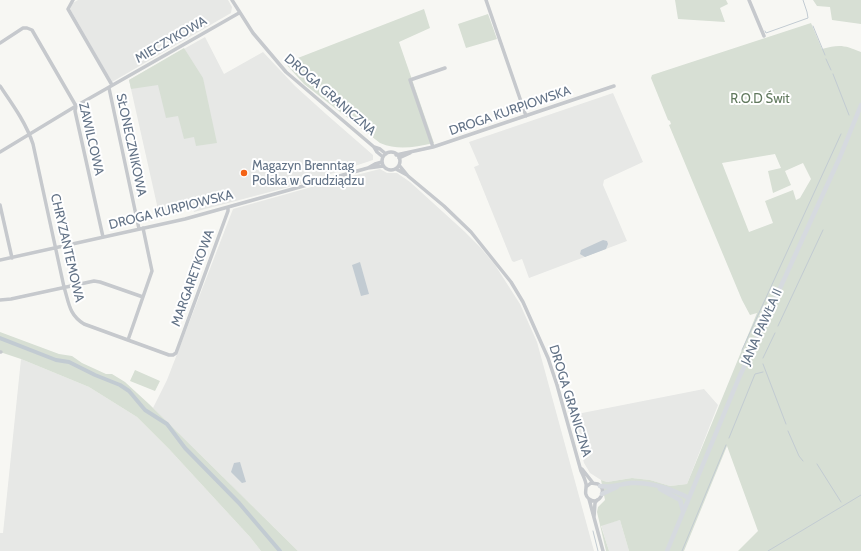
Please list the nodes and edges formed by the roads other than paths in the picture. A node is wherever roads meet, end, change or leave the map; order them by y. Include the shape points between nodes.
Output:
1 (73, 0) edge
2 (232, 0) edge
3 (486, 0) edge
4 (749, 0) edge
5 (240, 13) junction
6 (764, 36) dead end
7 (0, 43) edge
8 (445, 68) dead end
9 (0, 86) edge
10 (614, 86) dead end
11 (110, 87) junction
12 (861, 104) edge
13 (76, 106) junction
14 (526, 116) junction
15 (30, 134) junction
16 (374, 147) junction
17 (433, 148) junction
18 (0, 152) edge
19 (386, 154) junction
20 (398, 156) junction
21 (383, 157) junction
22 (382, 164) junction
23 (397, 167) junction
24 (0, 206) edge
25 (228, 207) junction
26 (141, 229) junction
27 (103, 237) junction
28 (56, 248) junction
29 (12, 258) junction
30 (0, 260) edge
31 (64, 287) junction
32 (143, 297) junction
33 (0, 300) edge
34 (128, 340) junction
35 (173, 355) joint
36 (580, 467) junction
37 (594, 483) junction
38 (621, 485) junction
39 (600, 486) junction
40 (655, 486) junction
41 (586, 487) junction
42 (602, 494) junction
43 (689, 498) junction
44 (588, 499) junction
45 (597, 500) junction
46 (683, 511) junction
47 (594, 520) junction
48 (603, 551) edge
49 (667, 551) edge

1 - 11 street via 68,9
2 - 5 street, DROGA GRANICZNA
3 - 14 street
4 - 6 street
5 - 11 street, MIECZYKOWA
5 - 16 street, DROGA GRANICZNA via 253,33 293,79
7 - 13 street, ZAWILCOWA via 23,28 32,30
8 - 17 street via 410,80
9 - 15 street, CHRYZANTEMOWA
10 - 14 street, DROGA KURPIOWSKA
11 - 13 street, MIECZYKOWA
11 - 26 street, SŁONECZNIKOWA
12 - 43 main road, JANA PAWŁA II via 840,157 738,380
13 - 15 street, MIECZYKOWA
13 - 27 street, ZAWILCOWA
14 - 17 street, DROGA KURPIOWSKA
15 - 18 street, MIECZYKOWA
15 - 28 street, CHRYZANTEMOWA
16 - 19 street, DROGA GRANICZNA
16 - 21 street, DROGA GRANICZNA
17 - 20 street, DROGA KURPIOWSKA
19 - 20 street
19 - 21 street
20 - 23 street
21 - 22 street
22 - 23 street via 390,170
22 - 25 street, DROGA KURPIOWSKA via 374,164 368,168
23 - 36 street, DROGA GRANICZNA via 471,232 524,302 553,371
24 - 29 street
25 - 26 street, DROGA KURPIOWSKA
25 - 35 street, MARGARETKOWA via 190,316
26 - 27 street, DROGA KURPIOWSKA
26 - 32 street, SŁONECZNIKOWA via 152,271
27 - 28 street, DROGA KURPIOWSKA
28 - 29 street, DROGA KURPIOWSKA
28 - 31 street, CHRYZANTEMOWA
29 - 30 street, DROGA KURPIOWSKA
31 - 32 street via 94,281
31 - 33 street
31 - 34 street, CHRYZANTEMOWA via 74,317 84,324
32 - 34 street, SŁONECZNIKOWA
34 - 35 street, CHRYZANTEMOWA
36 - 37 street, DROGA GRANICZNA
36 - 41 street, DROGA GRANICZNA
37 - 39 street
37 - 41 street
38 - 39 main road
38 - 40 main road via 637,483
38 - 42 main road
39 - 42 street
40 - 43 main road
40 - 46 main road via 680,500
41 - 44 street
42 - 45 street
43 - 46 main road, JANA PAWŁA II
44 - 45 street
44 - 47 street
45 - 47 street
46 - 49 main road, JANA PAWŁA II
47 - 48 street

